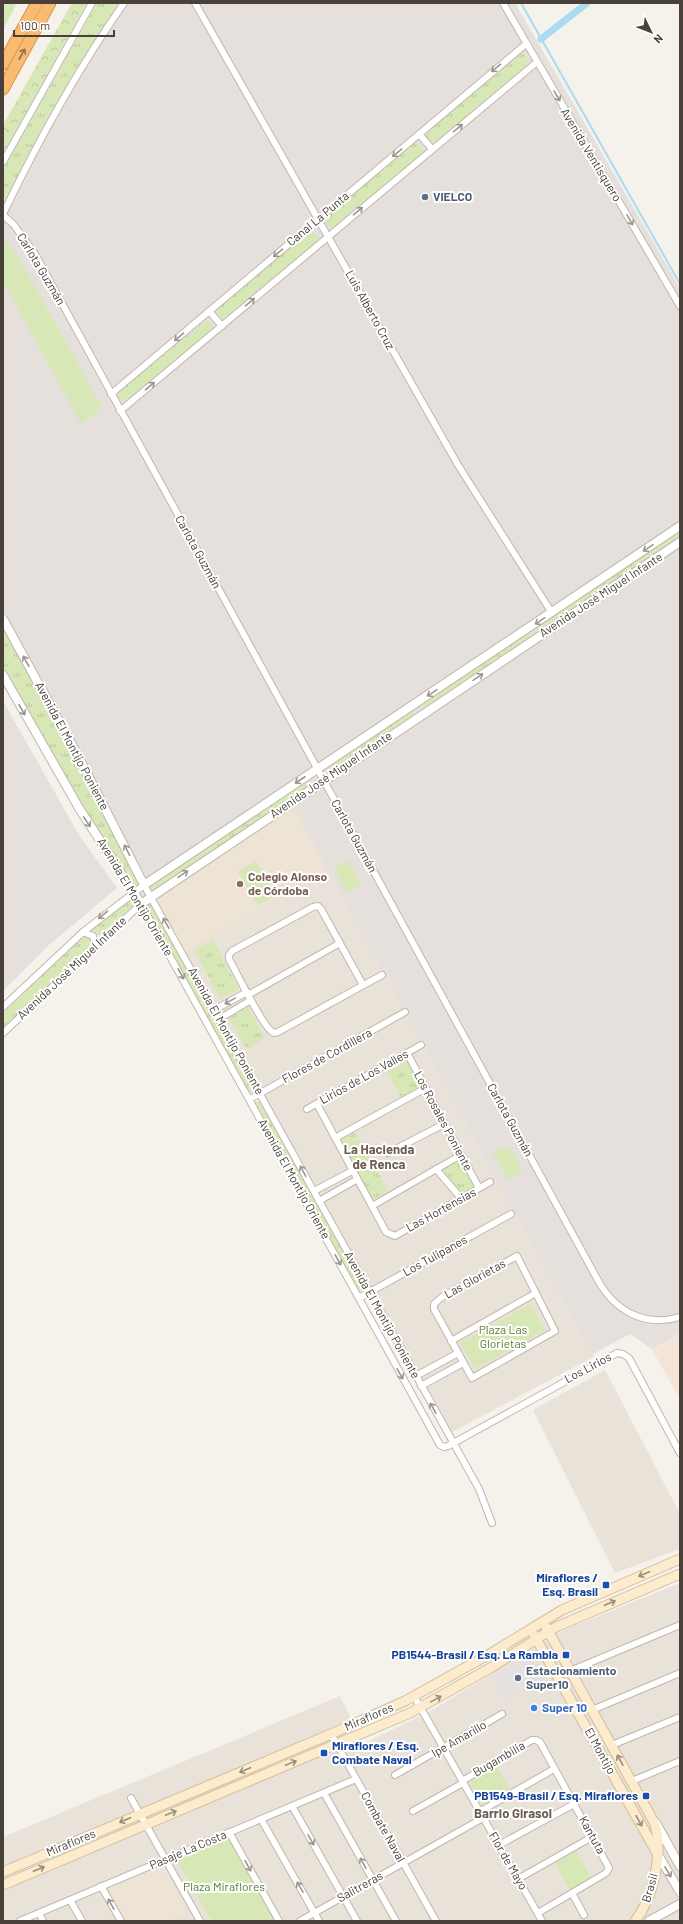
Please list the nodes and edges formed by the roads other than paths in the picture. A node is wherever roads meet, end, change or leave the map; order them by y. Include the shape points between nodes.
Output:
1 (37, 3) edge
2 (50, 3) edge
3 (92, 3) edge
4 (124, 3) edge
5 (195, 3) edge
6 (503, 3) edge
7 (526, 44) junction
8 (537, 62) junction
9 (3, 64) edge
10 (3, 89) edge
11 (419, 134) junction
12 (432, 149) junction
13 (3, 162) edge
14 (3, 215) edge
15 (318, 218) junction
16 (328, 236) junction
17 (680, 306) edge
18 (209, 311) junction
19 (222, 326) junction
20 (111, 394) junction
21 (120, 411) junction
22 (680, 526) edge
23 (680, 542) edge
24 (552, 613) junction
25 (3, 618) edge
26 (3, 675) edge
27 (416, 703) junction
28 (423, 714) junction
29 (317, 769) junction
30 (323, 781) junction
31 (144, 885) junction
32 (134, 892) junction
33 (151, 896) junction
34 (141, 904) junction
35 (83, 932) junction
36 (340, 943) junction
37 (96, 947) junction
38 (382, 975) dead end
39 (363, 985) junction
40 (249, 996) junction
41 (3, 1007) edge
42 (214, 1010) junction
43 (405, 1012) dead end
44 (219, 1019) junction
45 (3, 1033) edge
46 (421, 1045) dead end
47 (407, 1053) junction
48 (426, 1088) junction
49 (261, 1093) junction
50 (250, 1099) junction
51 (317, 1104) junction
52 (307, 1109) dead end
53 (444, 1124) junction
54 (334, 1138) junction
55 (388, 1154) dead end
56 (461, 1155) junction
57 (436, 1169) junction
58 (352, 1171) junction
59 (356, 1180) junction
60 (490, 1182) dead end
61 (479, 1188) junction
62 (314, 1191) junction
63 (461, 1198) junction
64 (319, 1201) junction
65 (372, 1206) junction
66 (511, 1214) dead end
67 (370, 1292) junction
68 (536, 1293) junction
69 (359, 1298) junction
70 (680, 1317) edge
71 (451, 1341) junction
72 (458, 1353) junction
73 (463, 1363) junction
74 (416, 1376) junction
75 (421, 1386) junction
76 (453, 1442) junction
77 (680, 1453) edge
78 (492, 1523) dead end
79 (680, 1559) edge
80 (680, 1574) edge
81 (585, 1599) junction
82 (591, 1611) junction
83 (543, 1621) junction
84 (680, 1625) edge
85 (530, 1629) junction
86 (549, 1631) junction
87 (537, 1640) junction
88 (570, 1671) junction
89 (680, 1673) edge
90 (414, 1696) junction
91 (420, 1708) junction
92 (592, 1710) junction
93 (502, 1714) dead end
94 (680, 1717) edge
95 (331, 1734) junction
96 (536, 1740) joint
97 (336, 1744) junction
98 (612, 1745) junction
99 (443, 1748) junction
100 (680, 1762) edge
101 (554, 1769) junction
102 (395, 1775) dead end
103 (356, 1779) junction
104 (632, 1781) junction
105 (463, 1782) junction
106 (324, 1792) junction
107 (131, 1798) dead end
108 (574, 1804) junction
109 (292, 1806) junction
110 (413, 1811) dead end
111 (480, 1812) junction
112 (140, 1813) junction
113 (483, 1818) junction
114 (653, 1818) junction
115 (261, 1819) junction
116 (146, 1823) junction
117 (229, 1832) junction
118 (592, 1837) junction
119 (499, 1845) junction
120 (657, 1853) junction
121 (166, 1859) junction
122 (403, 1863) junction
123 (680, 1866) edge
124 (3, 1872) edge
125 (518, 1879) junction
126 (373, 1880) junction
127 (3, 1885) edge
128 (101, 1886) junction
129 (680, 1892) edge
130 (572, 1893) junction
131 (344, 1897) junction
132 (70, 1900) junction
133 (680, 1904) edge
134 (39, 1913) junction
135 (315, 1913) junction
136 (538, 1913) junction
137 (584, 1914) dead end
138 (20, 1921) edge
139 (43, 1921) edge
140 (82, 1921) edge
141 (121, 1921) edge
142 (200, 1921) edge
143 (279, 1921) edge
144 (300, 1921) edge
145 (319, 1921) edge
146 (357, 1921) edge
147 (396, 1921) edge
148 (436, 1921) edge
149 (542, 1921) edge
150 (635, 1921) edge
151 (649, 1921) edge

1 - 9 highway
10 -> 2 highway
3 - 13 street
4 - 14 street via 63,98
5 - 15 street, Luis Alberto Cruz
6 - 7 street, Avenida Ventisquero
7 - 8 street, Avenida Ventisquero
7 -> 11 street, Canal La Punta
12 -> 8 street, Canal La Punta
8 -> 17 street, Avenida Ventisquero
11 - 12 street
11 -> 15 street, Canal La Punta
16 -> 12 street, Canal La Punta
14 - 20 street, Carlota Guzmán via 14,225 35,254
15 - 16 street, Luis Alberto Cruz
15 -> 18 street, Canal La Punta
19 -> 16 street, Canal La Punta
16 - 24 street, Luis Alberto Cruz via 458,465
18 - 19 street
18 -> 20 street, Canal La Punta
21 -> 19 street, Canal La Punta
20 - 21 street, Carlota Guzmán
21 - 29 street, Carlota Guzmán
22 -> 24 street, Avenida José Miguel Infante
28 -> 23 street, Avenida José Miguel Infante
24 -> 27 street, Avenida José Miguel Infante
31 -> 25 street, Avenida El Montijo Poniente
26 -> 32 street, Avenida El Montijo Oriente via 79,808
27 - 28 street via 416,710
27 - 29 street, Avenida José Miguel Infante
28 - 30 street, Avenida José Miguel Infante
29 - 30 street, Carlota Guzmán
29 -> 31 street, Avenida José Miguel Infante
33 -> 30 street, Avenida José Miguel Infante
30 - 70 street, Carlota Guzmán via 603,1290 612,1301 630,1314 649,1320
31 - 32 street, Avenida José Miguel Infante
31 - 33 street, Avenida El Montijo Poniente
32 - 34 street, Avenida El Montijo Oriente
32 -> 35 street, Avenida José Miguel Infante
33 - 34 street, Avenida José Miguel Infante
42 -> 33 street, Avenida El Montijo Poniente
34 - 37 street, Avenida José Miguel Infante
34 -> 50 street, Avenida El Montijo Oriente
35 - 37 street via 93,936
35 - 41 street, Avenida José Miguel Infante
36 - 39 street
36 - 40 street
36 - 40 street via 318,906 232,951 229,959
37 - 45 street, Avenida José Miguel Infante
38 - 39 street
39 - 40 street via 276,1033 269,1031
40 -> 42 street
40 - 44 street
42 - 44 street, Avenida El Montijo Poniente
43 - 49 street, Flores de Cordillera
44 - 49 street, Avenida El Montijo Poniente
46 - 47 street, Lirios de Los Valles
47 - 48 street, Los Rosales Poniente
47 - 51 street, Lirios de Los Valles
48 - 53 street, Los Rosales Poniente
48 - 54 street
49 - 50 street, Flores de Cordillera
62 -> 49 street, Avenida El Montijo Poniente
50 -> 69 street, Avenida El Montijo Oriente
51 - 52 street, Lirios de Los Valles
51 - 54 street
53 - 55 street
53 - 56 street, Los Rosales Poniente
54 - 58 street
56 - 57 street
56 - 61 street, Los Rosales Poniente
57 - 63 street
57 - 65 street
58 - 59 street
58 - 62 street
59 - 64 street
59 - 65 street
60 - 61 street, Las Hortensias
61 - 63 street, Las Hortensias
62 - 64 street, Avenida El Montijo Poniente
63 - 65 street, Las Hortensias via 395,1236 386,1232
64 - 67 street, Avenida El Montijo Poniente
66 - 67 street, Los Tulipanes
67 - 69 street, Los Tulipanes
67 - 74 street, Avenida El Montijo Poniente
68 - 71 street
68 - 71 street, Las Glorietas via 517,1256 442,1297 434,1304 434,1309
68 - 73 street, Las Glorietas via 555,1331 472,1378
69 -> 76 street, Avenida El Montijo Oriente via 439,1444 444,1447
71 - 72 street, Las Glorietas
72 - 73 street, Las Glorietas
72 - 74 street
73 - 75 street
74 - 75 street, Avenida El Montijo Poniente
76 -> 75 street, Avenida El Montijo Poniente
76 - 77 street, Los Lirios via 612,1354 620,1353 630,1361
76 - 78 street, Avenida El Montijo Poniente via 479,1489
79 -> 81 main road, Miraflores
82 -> 80 main road, Miraflores
81 - 82 main road
81 - 83 main road, Miraflores
82 - 86 main road, Miraflores
83 - 85 main road, Miraflores
83 - 86 main road, El Montijo
84 - 88 street
85 - 87 main road, El Montijo
85 - 90 main road, Miraflores
86 - 87 main road, Miraflores
86 - 88 main road, El Montijo
91 -> 87 main road, Miraflores
87 -> 120 main road, El Montijo
88 - 92 main road, El Montijo
89 - 92 street
90 - 91 street, Flor de Mayo
90 - 95 main road, Miraflores
91 - 97 main road, Miraflores
91 - 99 street, Flor de Mayo
92 - 98 main road, El Montijo
93 - 99 street, Ipe Amarillo
94 - 98 street
95 - 97 street, Combate Naval
95 -> 112 main road, Miraflores
96 - 101 street, Kantuta via 540,1742
96 - 105 street, Bugambilia
97 - 103 street, Combate Naval
116 -> 97 main road, Miraflores
104 -> 98 main road, El Montijo
99 - 102 street, Ipe Amarillo
99 - 105 street, Flor de Mayo
100 - 104 street
101 - 108 street, Kantuta
101 - 111 street
103 - 106 street, Pasaje La Costa
103 - 122 street, Combate Naval
104 - 114 main road, El Montijo
105 - 110 street, Bugambilia
105 - 111 street, Flor de Mayo
106 - 109 street, Pasaje La Costa
126 -> 106 street
107 - 112 street
108 - 118 street, Kantuta
108 - 119 street
109 - 115 street, Pasaje La Costa
109 -> 131 street
111 - 113 street, Flor de Mayo
112 - 116 street
112 -> 124 main road, Miraflores
113 - 119 street, Flor de Mayo
113 - 122 street, Salitreras
114 - 120 main road, El Montijo via 658,1834
114 - 123 street, El Montijo
115 - 117 street, Pasaje La Costa
135 -> 115 street
116 - 121 street
127 -> 116 main road, Miraflores
117 - 121 street, Pasaje La Costa
117 -> 143 street
118 - 125 street
118 - 130 street, Kantuta via 609,1870
119 - 125 street, Flor de Mayo
120 -> 129 street, El Montijo
120 - 150 main road, Brasil via 651,1891
121 - 128 street, Pasaje La Costa
121 - 142 street
122 - 126 street, Salitreras
122 - 148 street, Combate Naval
125 - 136 street, Flor de Mayo
126 - 131 street, Salitreras
126 - 147 street
128 - 132 street, Pasaje La Costa
141 -> 128 street
130 - 136 street
130 - 137 street
131 - 135 street, Salitreras
131 - 146 street
132 - 134 street, Pasaje La Costa
132 - 140 street
133 - 151 street, Brasil
134 - 138 street, Pasaje La Costa
134 - 139 street
135 - 144 street, Salitreras
135 - 145 street
136 - 149 street, Flor de Mayo

